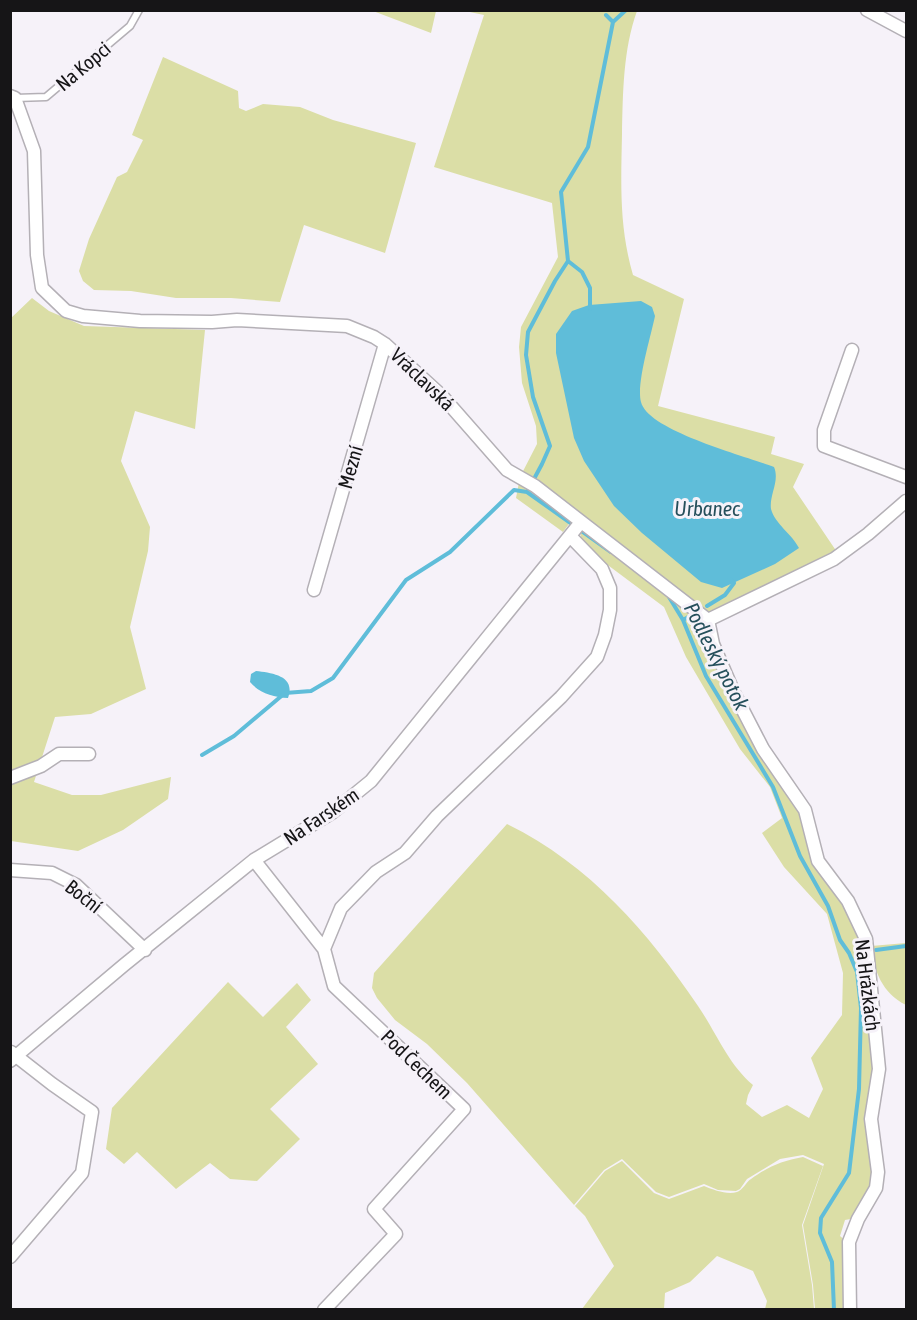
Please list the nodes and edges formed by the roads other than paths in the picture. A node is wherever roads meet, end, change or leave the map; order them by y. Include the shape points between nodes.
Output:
1 (139, 10) edge
2 (867, 10) edge
3 (906, 31) edge
4 (13, 97) edge
5 (385, 344) junction
6 (852, 350) dead end
7 (906, 477) edge
8 (906, 501) edge
9 (576, 528) junction
10 (314, 590) dead end
11 (708, 620) junction
12 (89, 754) dead end
13 (10, 778) edge
14 (254, 860) junction
15 (10, 870) edge
16 (324, 949) junction
17 (145, 950) junction
18 (12, 1056) edge
19 (10, 1257) edge
20 (324, 1310) edge
21 (850, 1310) edge

1 - 4 lane, Na Kopci via 130,26 46,97
2 - 3 street
4 - 5 street, Vráclavská via 34,151 37,255 42,288 66,311 140,321 237,320 347,327
5 - 9 street, Vráclavská via 442,396 507,470 532,484
5 - 10 street, Mezní
6 - 7 street via 824,430 824,446
8 - 11 street via 834,559
9 - 11 street, Vráclavská
9 - 14 street, Na Farském via 370,781 333,812
9 - 16 street via 610,588 606,635 597,657 561,697 436,816 405,853 376,872 341,908
11 - 21 street, Na Hrázkách via 713,644 734,693 764,749 805,810 818,861 848,901 866,939 879,1070 871,1119 878,1172 876,1188 849,1242
12 - 13 street via 59,754
14 - 16 street, Pod Čechem
14 - 17 street, Na Farském
15 - 17 street, Boční via 52,873 76,885
16 - 20 street, Pod Čechem via 334,986 464,1109 374,1209 396,1234
17 - 18 street, Na Farském
18 - 19 street via 92,1112 82,1173

